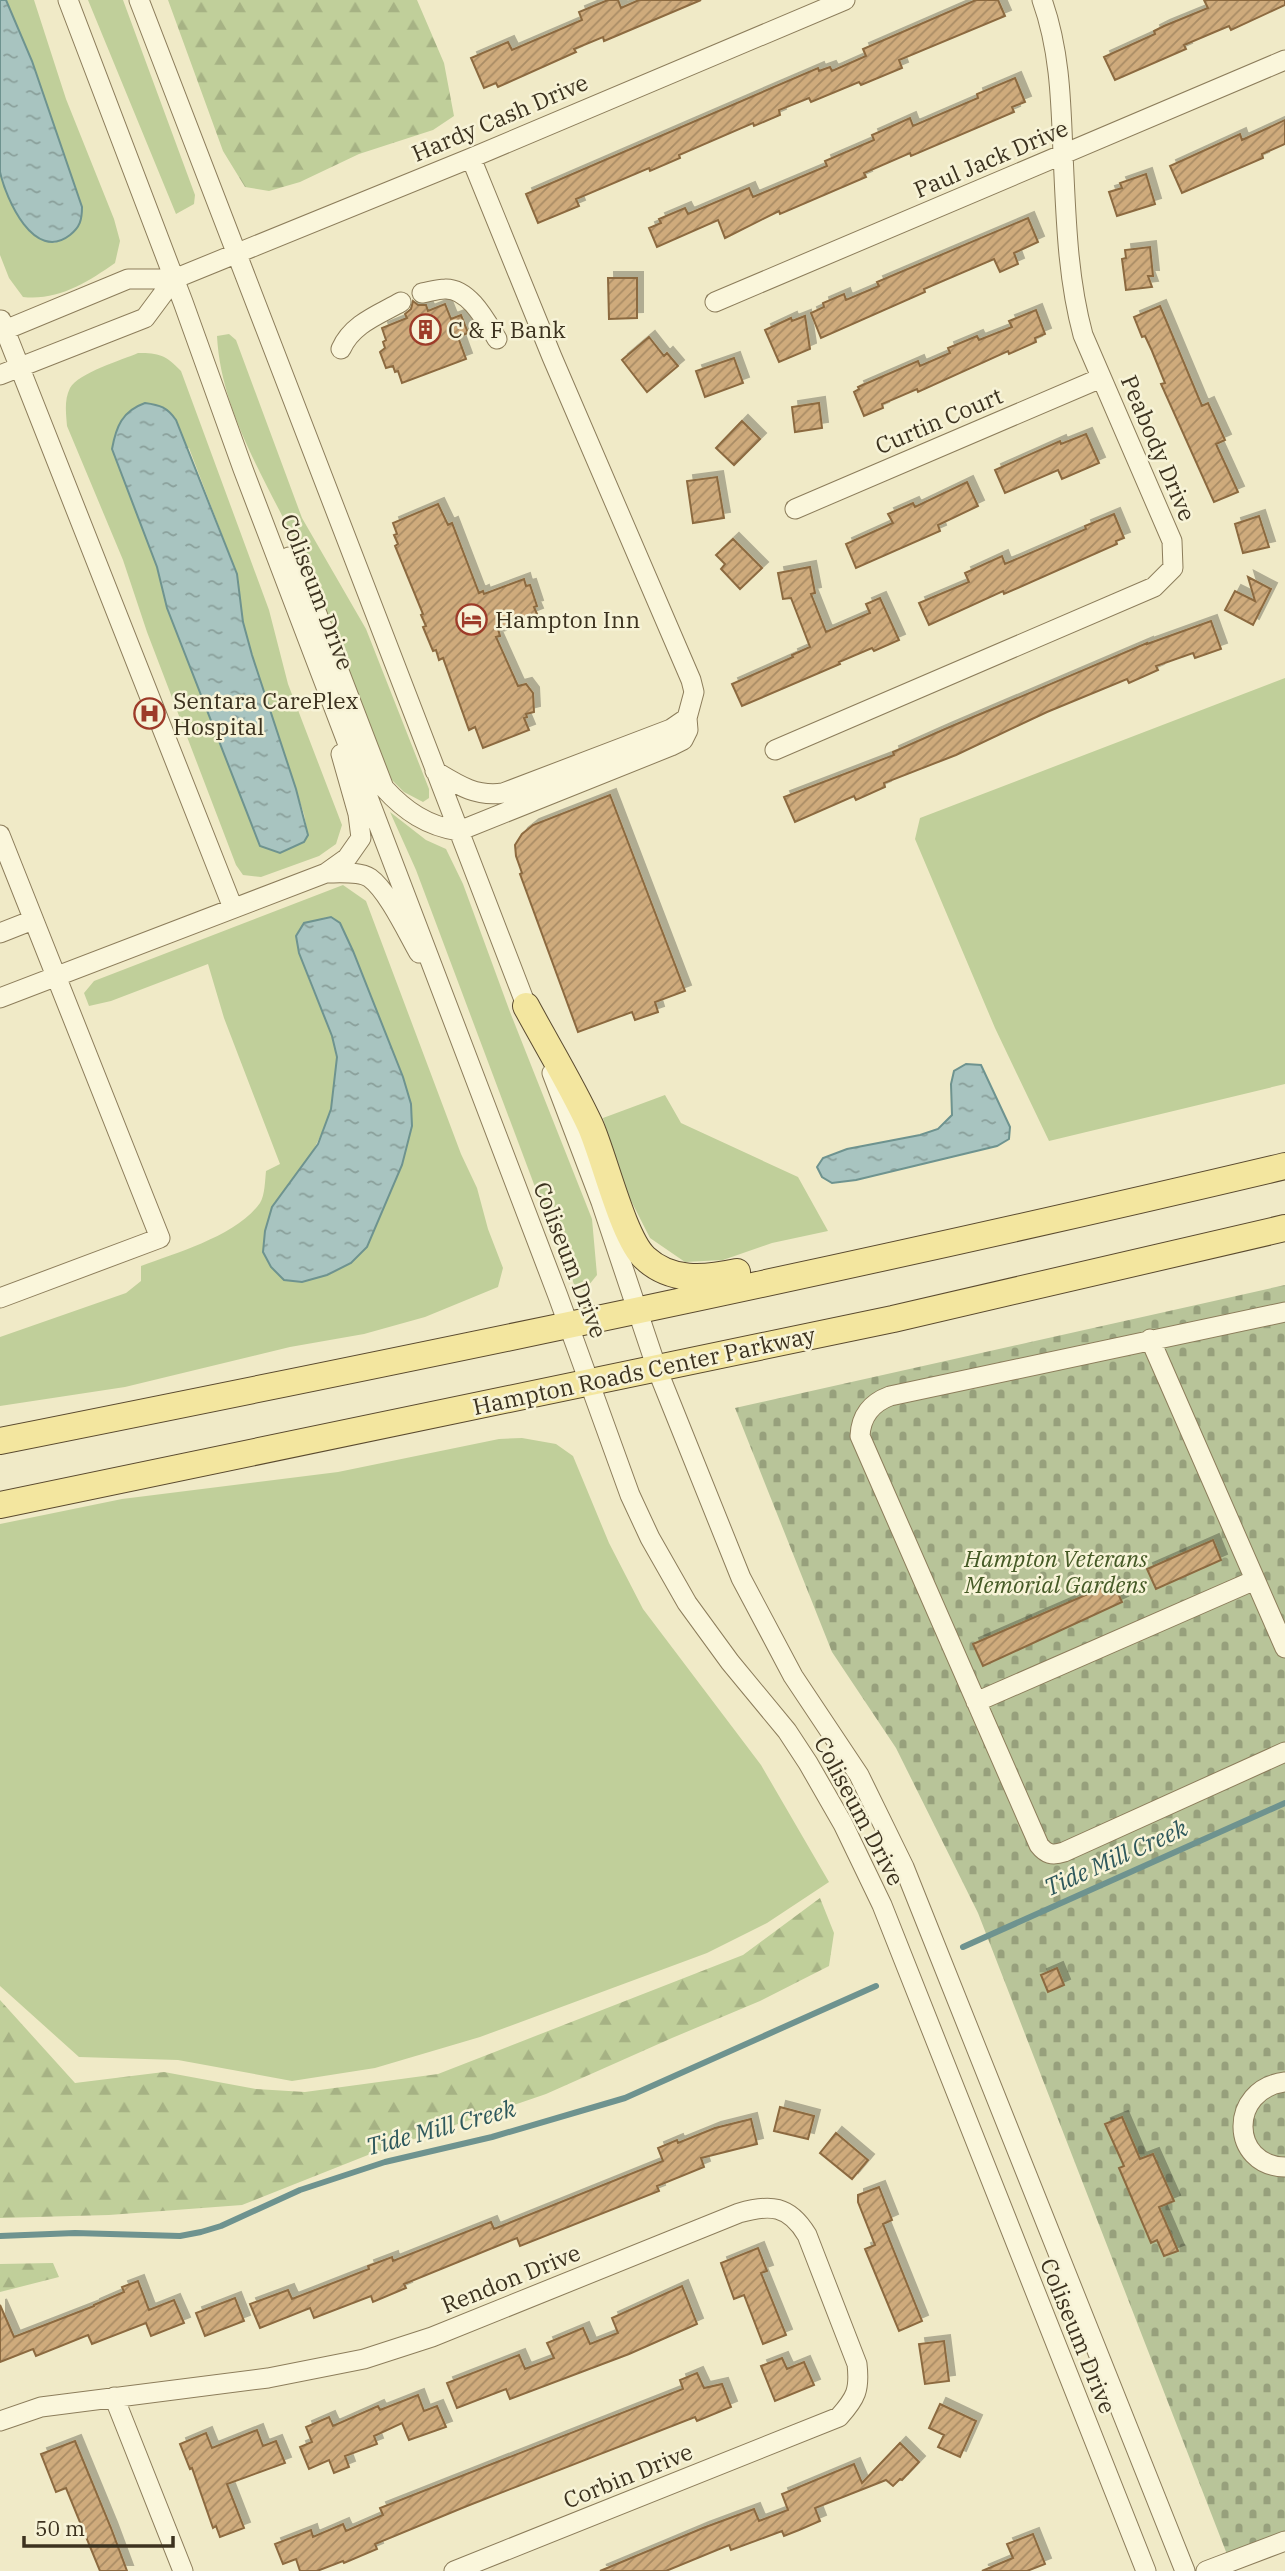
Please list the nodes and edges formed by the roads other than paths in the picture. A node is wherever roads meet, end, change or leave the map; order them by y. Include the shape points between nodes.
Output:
1 (68, 0) edge
2 (139, 0) edge
3 (845, 0) edge
4 (1042, 0) edge
5 (1285, 60) edge
6 (1063, 155) junction
7 (471, 158) junction
8 (236, 253) junction
9 (174, 279) junction
10 (422, 293) dead end
11 (401, 302) dead end
12 (715, 302) dead end
13 (2, 326) edge
14 (497, 339) dead end
15 (341, 349) dead end
16 (20, 368) junction
17 (0, 375) edge
18 (1101, 378) junction
19 (243, 469) junction
20 (795, 509) dead end
21 (310, 642) junction
22 (687, 718) junction
23 (775, 750) dead end
24 (435, 771) junction
25 (459, 831) junction
26 (0, 835) edge
27 (327, 873) junction
28 (233, 908) junction
29 (33, 920) junction
30 (0, 933) edge
31 (55, 976) junction
32 (0, 998) edge
33 (526, 1006) junction
34 (452, 1012) junction
35 (1285, 1166) edge
36 (1045, 1222) junction
37 (1285, 1228) edge
38 (0, 1298) edge
39 (636, 1311) junction
40 (1285, 1312) edge
41 (569, 1325) junction
42 (1150, 1339) junction
43 (657, 1369) junction
44 (590, 1383) junction
45 (7, 1438) edge
46 (0, 1506) edge
47 (1255, 1580) junction
48 (1285, 1648) edge
49 (976, 1702) junction
50 (1285, 1752) edge
51 (1285, 2082) edge
52 (1285, 2167) edge
53 (114, 2397) junction
54 (0, 2421) edge
55 (819, 2426) joint
56 (1285, 2541) edge
57 (183, 2571) edge
58 (454, 2571) edge
59 (1146, 2571) edge
60 (1185, 2571) edge
61 (1206, 2571) edge

1 - 9 street, Coliseum Drive
2 - 8 street, Coliseum Drive
3 - 7 street, Hardy Cash Drive
4 - 6 street, Peabody Drive via 1057,55
5 - 6 street, Paul Jack Drive
6 - 12 street, Paul Jack Drive
6 - 18 street, Peabody Drive via 1074,301
7 - 8 street, Hardy Cash Drive
7 - 22 street via 691,680 694,692
8 - 9 street, Hardy Cash Drive
8 - 24 street, Coliseum Drive
9 - 13 street via 128,279
9 - 16 street via 145,318
9 - 19 street, Coliseum Drive
10 - 14 street via 447,288 464,296
11 - 15 street via 362,324 346,337
13 - 16 street
16 - 17 street
16 - 28 street
18 - 20 street, Curtin Court
18 - 23 street, Peabody Drive via 1172,541 1173,568 1154,587
19 - 21 street, Coliseum Drive
19 - 25 street via 314,606 384,788 416,817 438,828
21 - 27 street via 361,838 347,858
21 - 34 street, Coliseum Drive
22 - 24 street via 671,729 503,793 466,789
22 - 25 street via 688,730 671,746
24 - 25 street, Coliseum Drive
25 - 33 street, Coliseum Drive
26 - 29 street
27 - 28 street
27 - 34 street via 370,878 391,904
28 - 31 street
29 - 30 street
29 - 31 street
31 - 32 street
31 - 38 street via 160,1238
33 - 36 main road via 590,1125 633,1241 645,1258 666,1272 706,1278 810,1256
33 - 39 street, Coliseum Drive via 601,1202
34 - 41 street, Coliseum Drive
35 - 36 main road
36 - 39 main road
37 - 43 main road, Hampton Roads Center Parkway
39 - 41 main road
39 - 43 street, Coliseum Drive
40 - 42 street
41 - 44 street, Coliseum Drive
41 - 45 main road
42 - 47 street
42 - 49 street via 890,1396 871,1406 861,1423 863,1444
43 - 44 main road, Hampton Roads Center Parkway
43 - 60 street, Coliseum Drive via 722,1535 758,1612 793,1676 859,1775 904,1867
44 - 46 main road, Hampton Roads Center Parkway
44 - 59 street, Coliseum Drive via 630,1495 667,1570 702,1626 808,1763 844,1824 876,1893
47 - 48 street
47 - 49 street
49 - 50 street via 1038,1845 1050,1854
51 - 52 street via 1259,2090 1243,2114 1242,2129 1255,2155
53 - 54 street, Rendon Drive via 41,2407
53 - 55 street, Rendon Drive via 268,2378 364,2359 432,2337 762,2206 798,2220 857,2364 859,2382 853,2401 839,2417
53 - 57 street
55 - 58 street, Corbin Drive
56 - 61 street

